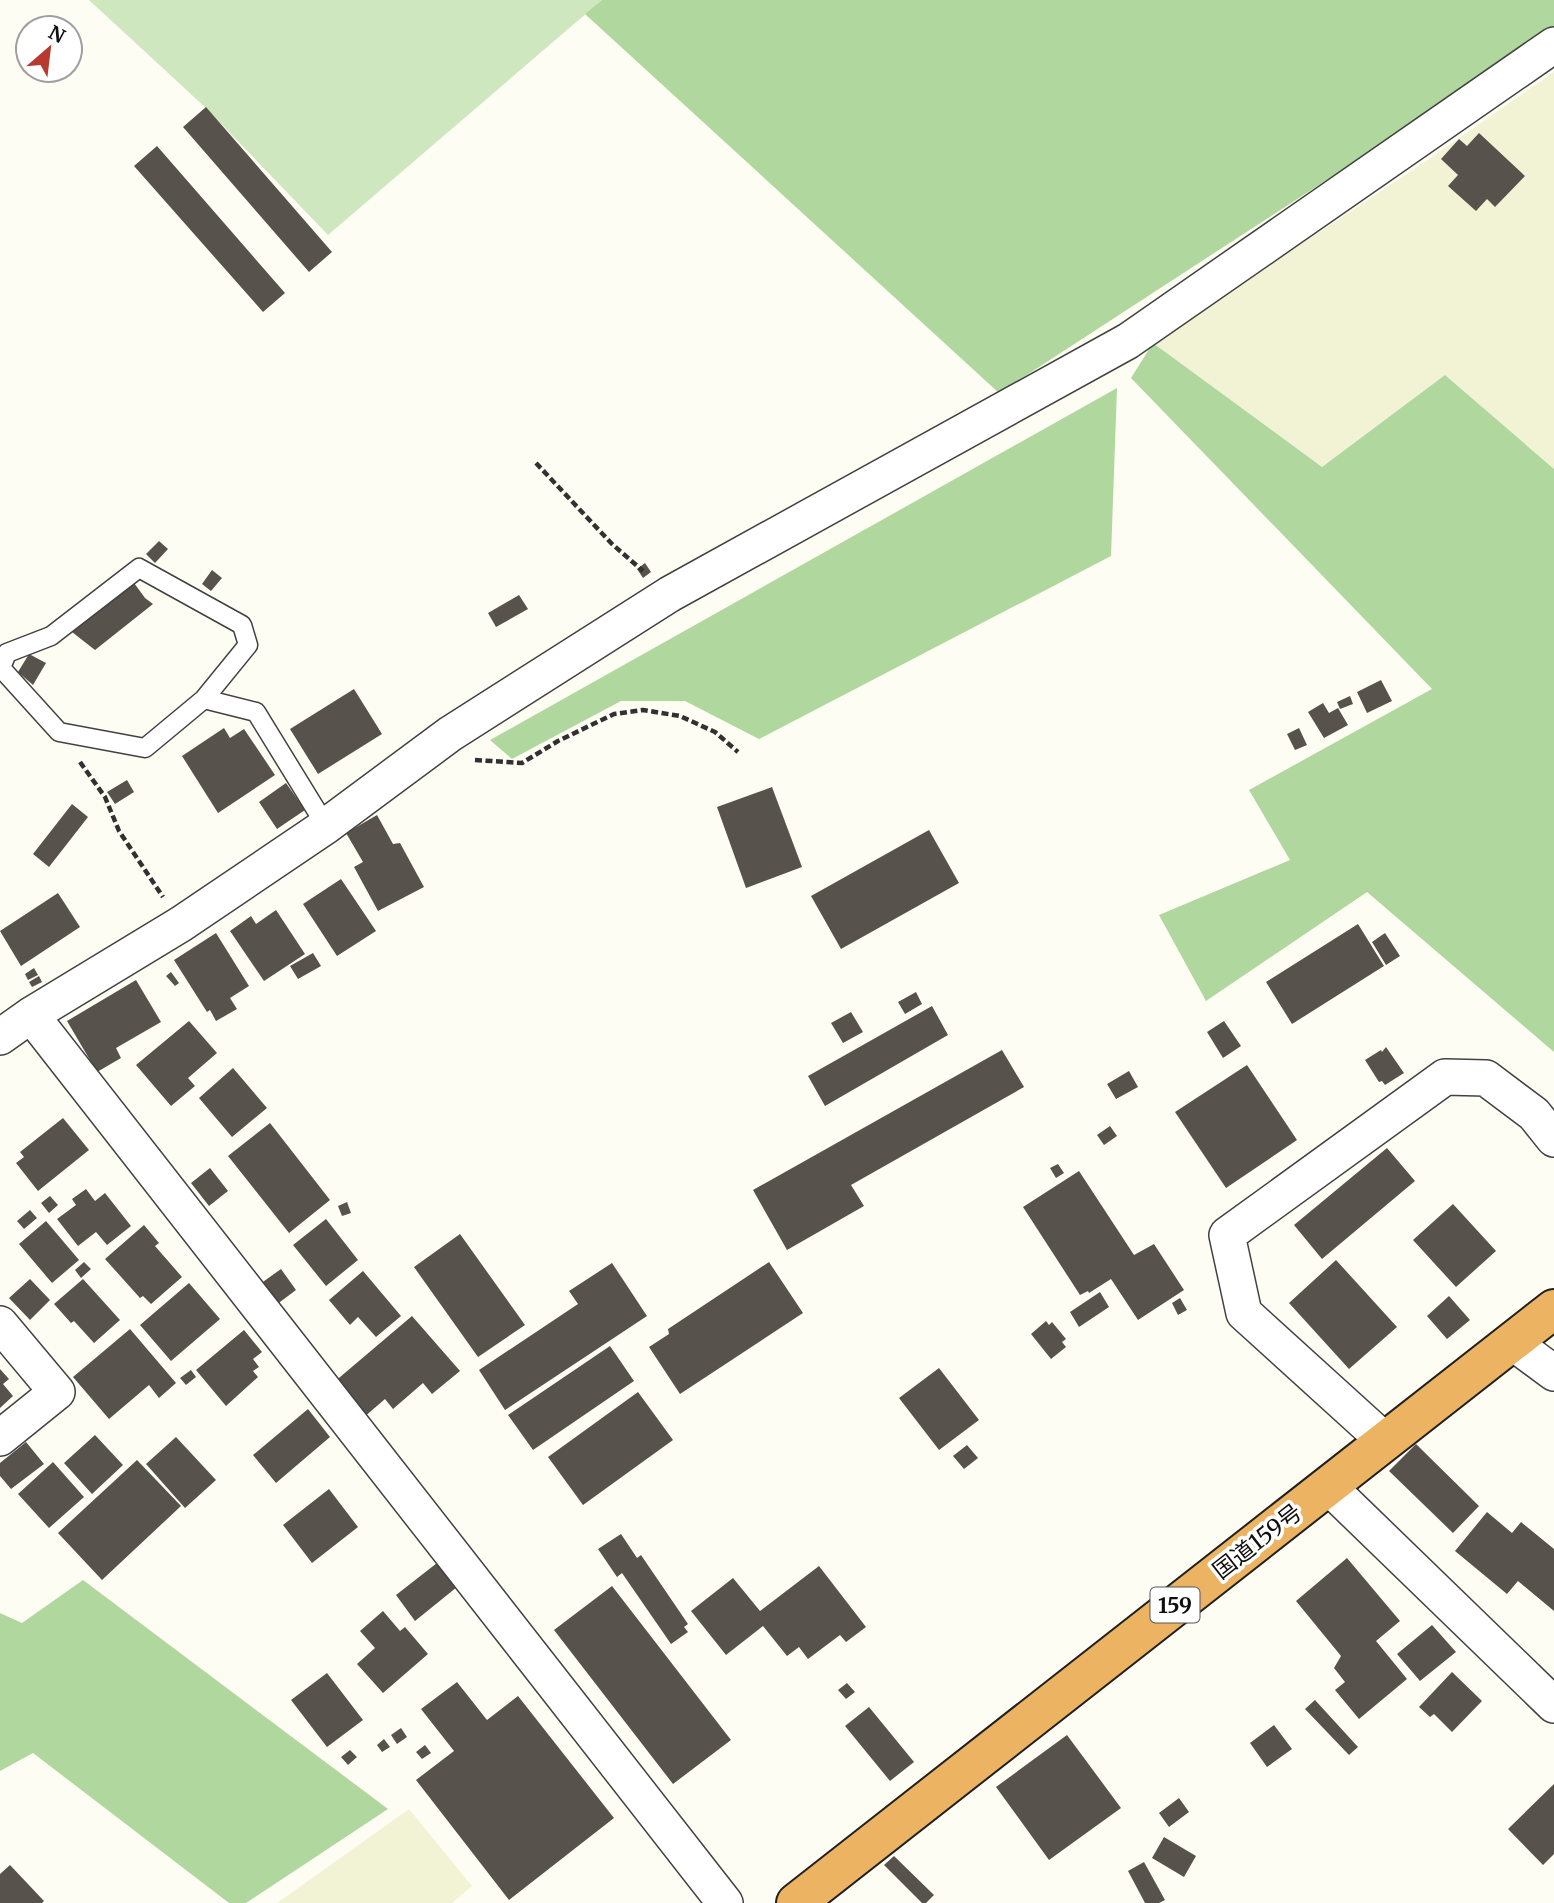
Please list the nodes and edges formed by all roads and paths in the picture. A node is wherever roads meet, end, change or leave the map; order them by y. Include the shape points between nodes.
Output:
1 (1554, 45) edge
2 (536, 463) dead end
3 (670, 594) junction
4 (204, 699) junction
5 (450, 734) junction
6 (738, 752) dead end
7 (104, 797) dead end
8 (326, 826) junction
9 (181, 924) junction
10 (32, 1015) junction
11 (0, 1037) edge
12 (1554, 1139) edge
13 (1554, 1308) edge
14 (0, 1324) edge
15 (1512, 1342) junction
16 (1554, 1373) edge
17 (0, 1438) edge
18 (1385, 1441) junction
19 (1328, 1486) junction
20 (1554, 1704) edge
21 (726, 1903) edge
22 (796, 1903) edge

1 - 3 street via 1128,341
2 - 3 path via 612,544
3 - 5 street
4 - 4 lane via 145,748 59,732 1,668 7,653 51,636 139,568 242,625 248,645
4 - 8 lane via 256,712
5 - 6 path via 476,761 522,763 614,714 643,710 680,716 715,732
5 - 8 street
7 - 9 path via 119,831
8 - 9 street
9 - 10 street
10 - 11 street
10 - 21 street
12 - 18 street via 1534,1114 1486,1078 1445,1077 1227,1235 1244,1313
13 - 15 highway, 国道159号 / 159
14 - 17 street via 57,1392
15 - 16 street
15 - 18 highway, 国道159号 / 159
18 - 19 highway, 国道159号 / 159
19 - 20 street
19 - 22 highway, 国道159号 / 159

